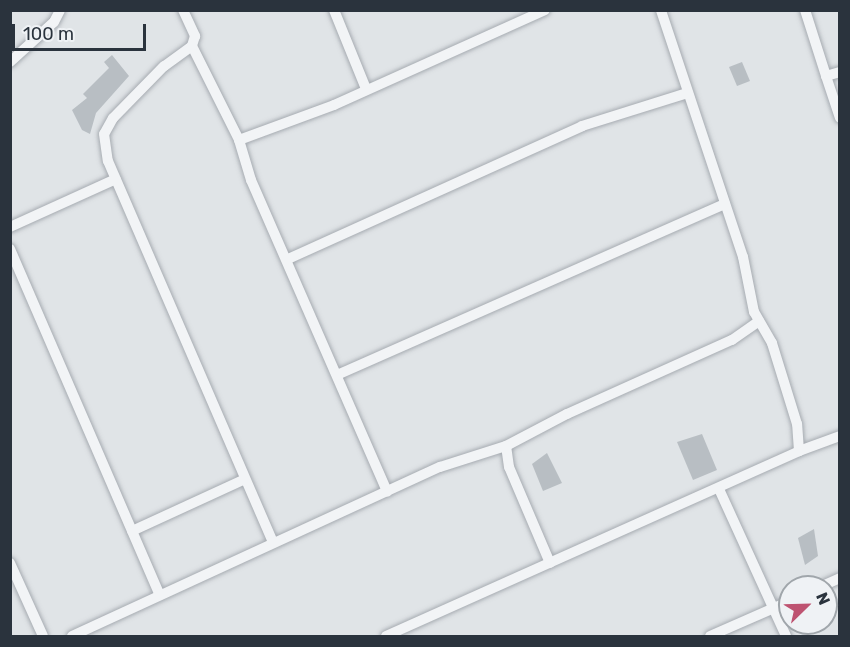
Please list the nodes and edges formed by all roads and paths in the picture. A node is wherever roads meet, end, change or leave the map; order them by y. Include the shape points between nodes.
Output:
1 (60, 10) edge
2 (183, 10) edge
3 (334, 10) edge
4 (545, 10) edge
5 (661, 10) edge
6 (805, 10) edge
7 (192, 46) junction
8 (10, 62) edge
9 (840, 72) edge
10 (826, 76) junction
11 (366, 89) junction
12 (687, 93) junction
13 (840, 118) edge
14 (239, 140) junction
15 (116, 178) junction
16 (724, 204) junction
17 (10, 227) edge
18 (10, 249) edge
19 (288, 259) junction
20 (759, 321) junction
21 (337, 375) junction
22 (840, 436) edge
23 (507, 446) junction
24 (799, 451) junction
25 (245, 479) junction
26 (719, 489) junction
27 (387, 492) junction
28 (132, 531) junction
29 (273, 543) junction
30 (10, 563) edge
31 (550, 563) junction
32 (160, 595) junction
33 (778, 607) edge
34 (773, 609) junction
35 (95, 632) edge
36 (43, 636) edge
37 (72, 636) edge
38 (386, 636) edge
39 (710, 636) edge
40 (786, 636) edge

1 - 8 street via 54,22
2 - 7 street via 195,36
3 - 11 street
4 - 11 street
5 - 12 street
6 - 10 street
7 - 14 street
7 - 15 street via 164,66 113,118 104,134
9 - 10 street
10 - 13 street
11 - 14 street via 275,129
12 - 16 street
12 - 19 street via 582,126
14 - 19 street via 251,180
15 - 17 street
15 - 25 street
16 - 20 street
16 - 21 street
18 - 28 street
19 - 21 street
20 - 23 street via 732,340 567,414
20 - 24 street via 771,343 797,424
21 - 27 street
22 - 24 street
23 - 27 street via 440,467
23 - 31 street via 509,467
24 - 26 street
25 - 28 street
25 - 29 street
26 - 31 street
26 - 34 street
27 - 29 street
28 - 32 street
29 - 32 street
30 - 36 street
31 - 38 street
32 - 35 street
33 - 34 street
34 - 39 street
34 - 40 street
35 - 37 street

